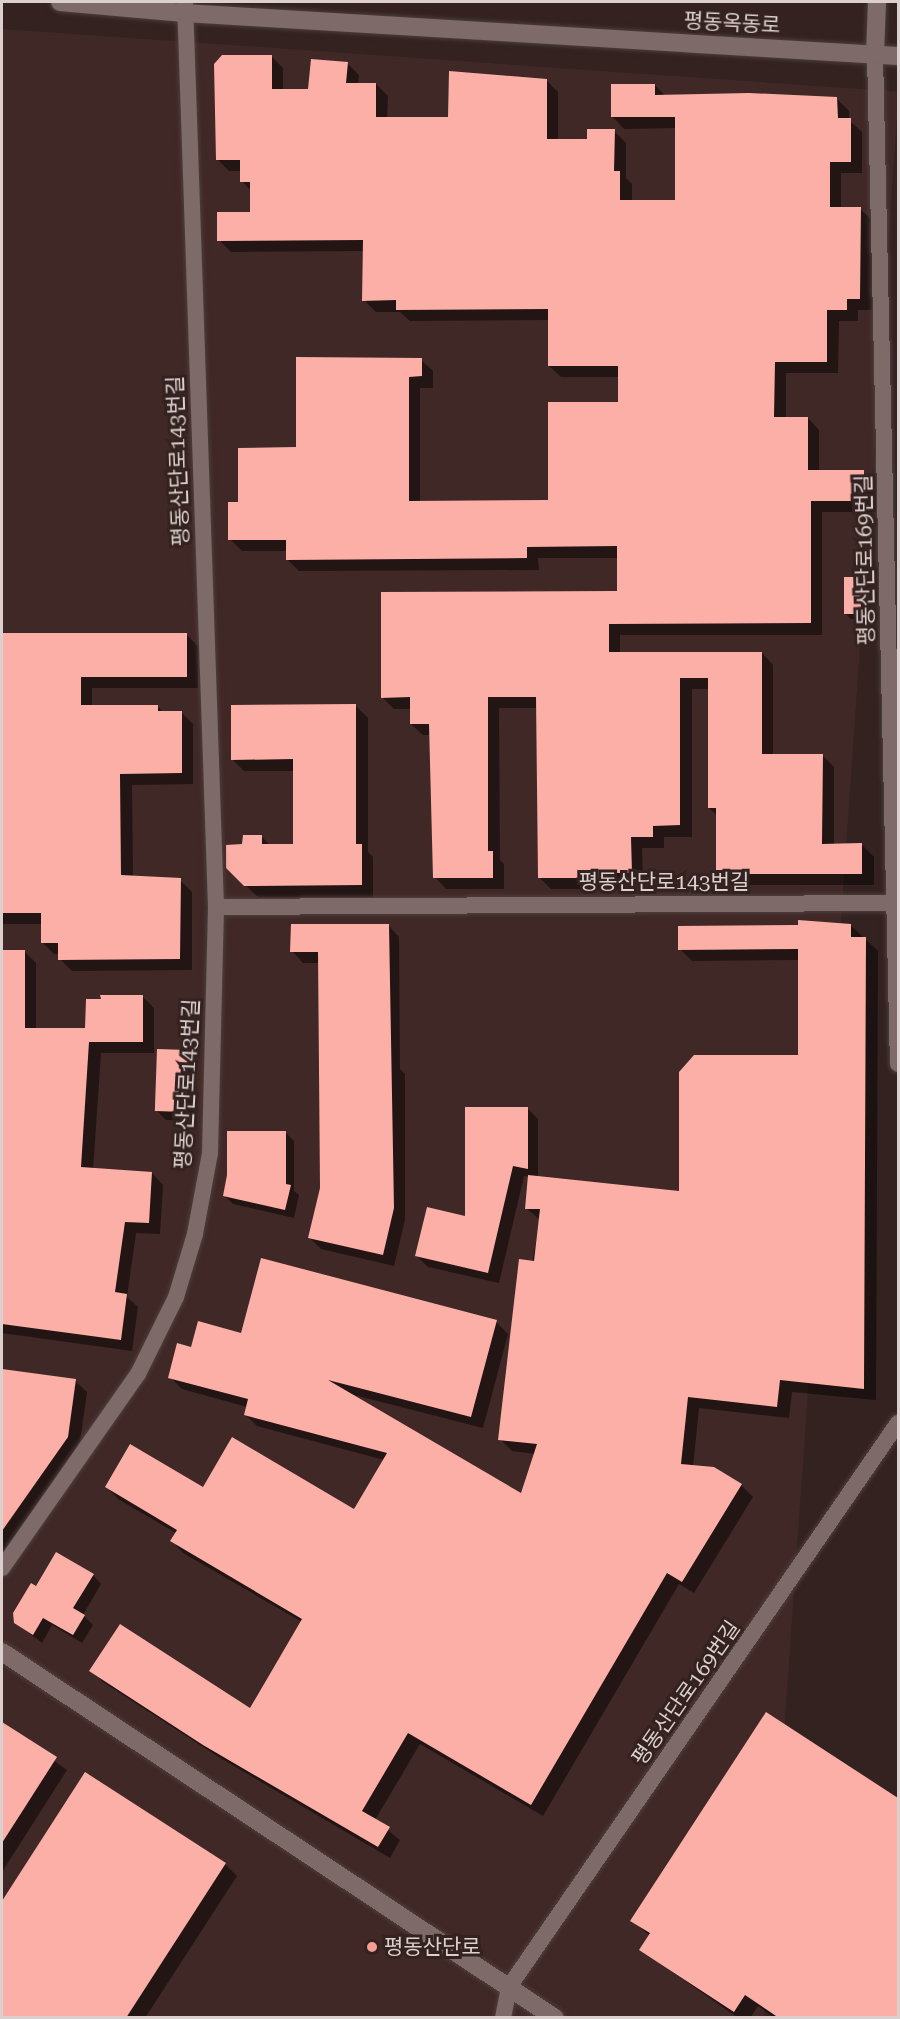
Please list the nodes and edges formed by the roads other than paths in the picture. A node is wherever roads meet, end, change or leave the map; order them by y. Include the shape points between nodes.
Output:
1 (60, 2) edge
2 (877, 2) edge
3 (185, 7) edge
4 (875, 54) junction
5 (898, 56) edge
6 (896, 903) junction
7 (216, 907) junction
8 (898, 1064) edge
9 (898, 1423) edge
10 (2, 1568) edge
11 (2, 1652) edge
12 (509, 1987) junction
13 (503, 2018) edge
14 (555, 2018) edge

1 - 3 street, 평동옥동로
2 - 4 street
3 - 4 street, 평동옥동로
3 - 7 street, 평동산단로143번길
4 - 5 street, 평동옥동로
4 - 6 street, 평동산단로169번길
6 - 7 street, 평동산단로143번길
6 - 8 street, 평동산단로169번길
7 - 10 street, 평동산단로143번길 via 210,1153 195,1234 176,1297 138,1374
9 - 12 street, 평동산단로169번길
11 - 12 street
12 - 13 street
12 - 14 street

